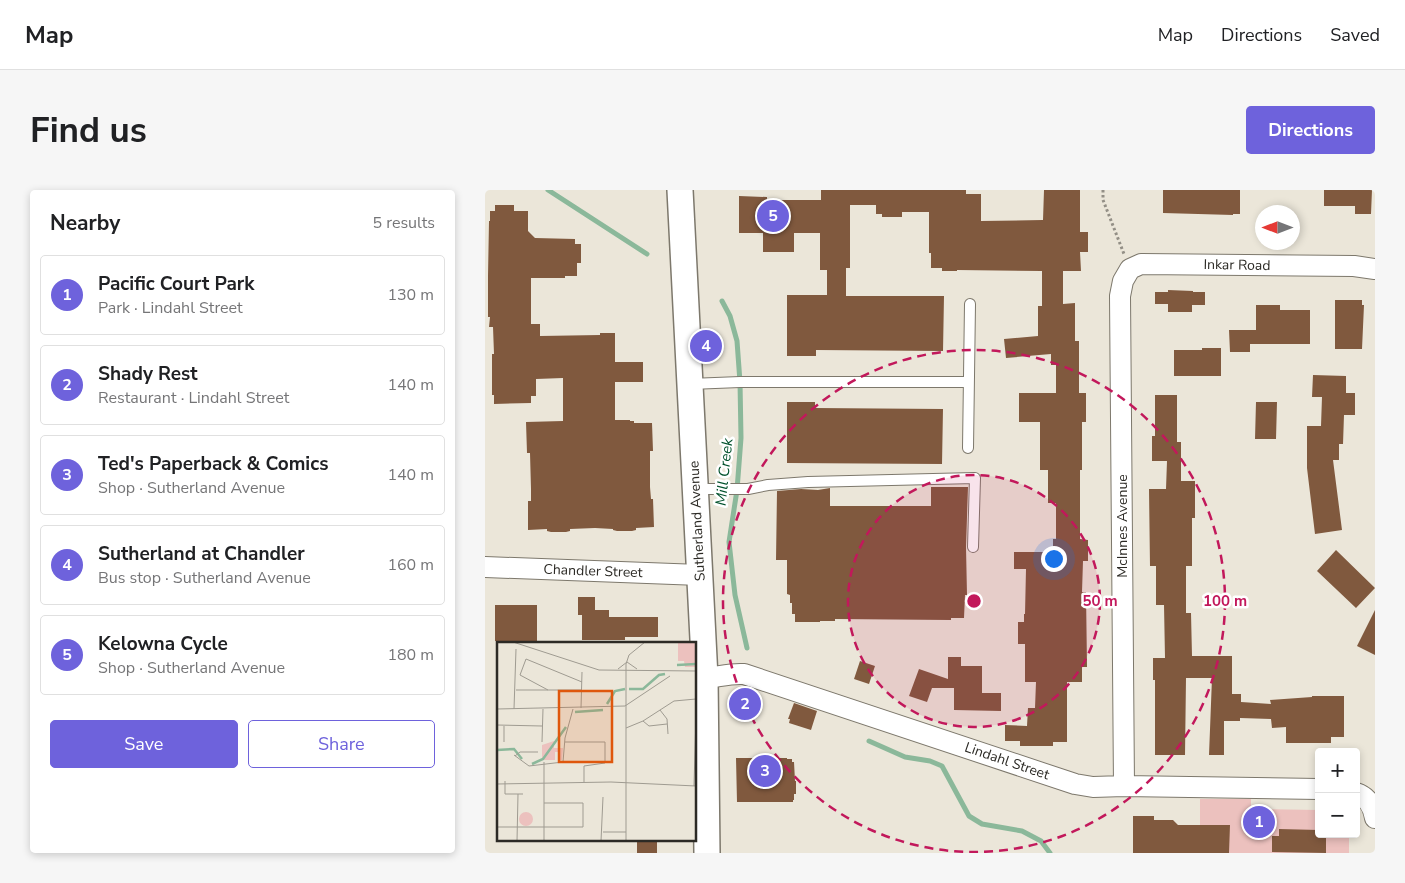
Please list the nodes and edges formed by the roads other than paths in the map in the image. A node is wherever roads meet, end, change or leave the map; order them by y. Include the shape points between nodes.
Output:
1 (680, 190) edge
2 (1375, 269) edge
3 (1120, 296) joint
4 (970, 304) dead end
5 (969, 382) junction
6 (689, 384) junction
7 (969, 448) dead end
8 (695, 489) junction
9 (973, 548) dead end
10 (485, 567) edge
11 (700, 575) junction
12 (705, 678) junction
13 (1124, 786) junction
14 (1315, 789) edge
15 (1360, 794) edge
16 (1375, 818) edge
17 (707, 853) edge

1 - 6 street, Sutherland Avenue
2 - 3 street, Inkar Road via 1354,266 1141,264 1130,268
3 - 13 street, McInnes Avenue
4 - 5 lane
5 - 6 lane
5 - 7 lane
6 - 8 street, Sutherland Avenue
8 - 9 lane via 748,489 800,482 975,478
8 - 11 street, Sutherland Avenue
10 - 11 street, Chandler Street
11 - 12 street, Sutherland Avenue
12 - 13 street, Lindahl Street via 744,674 1075,784
12 - 17 street, Sutherland Avenue
13 - 14 street, Lindahl Street
15 - 16 street via 1373,806

